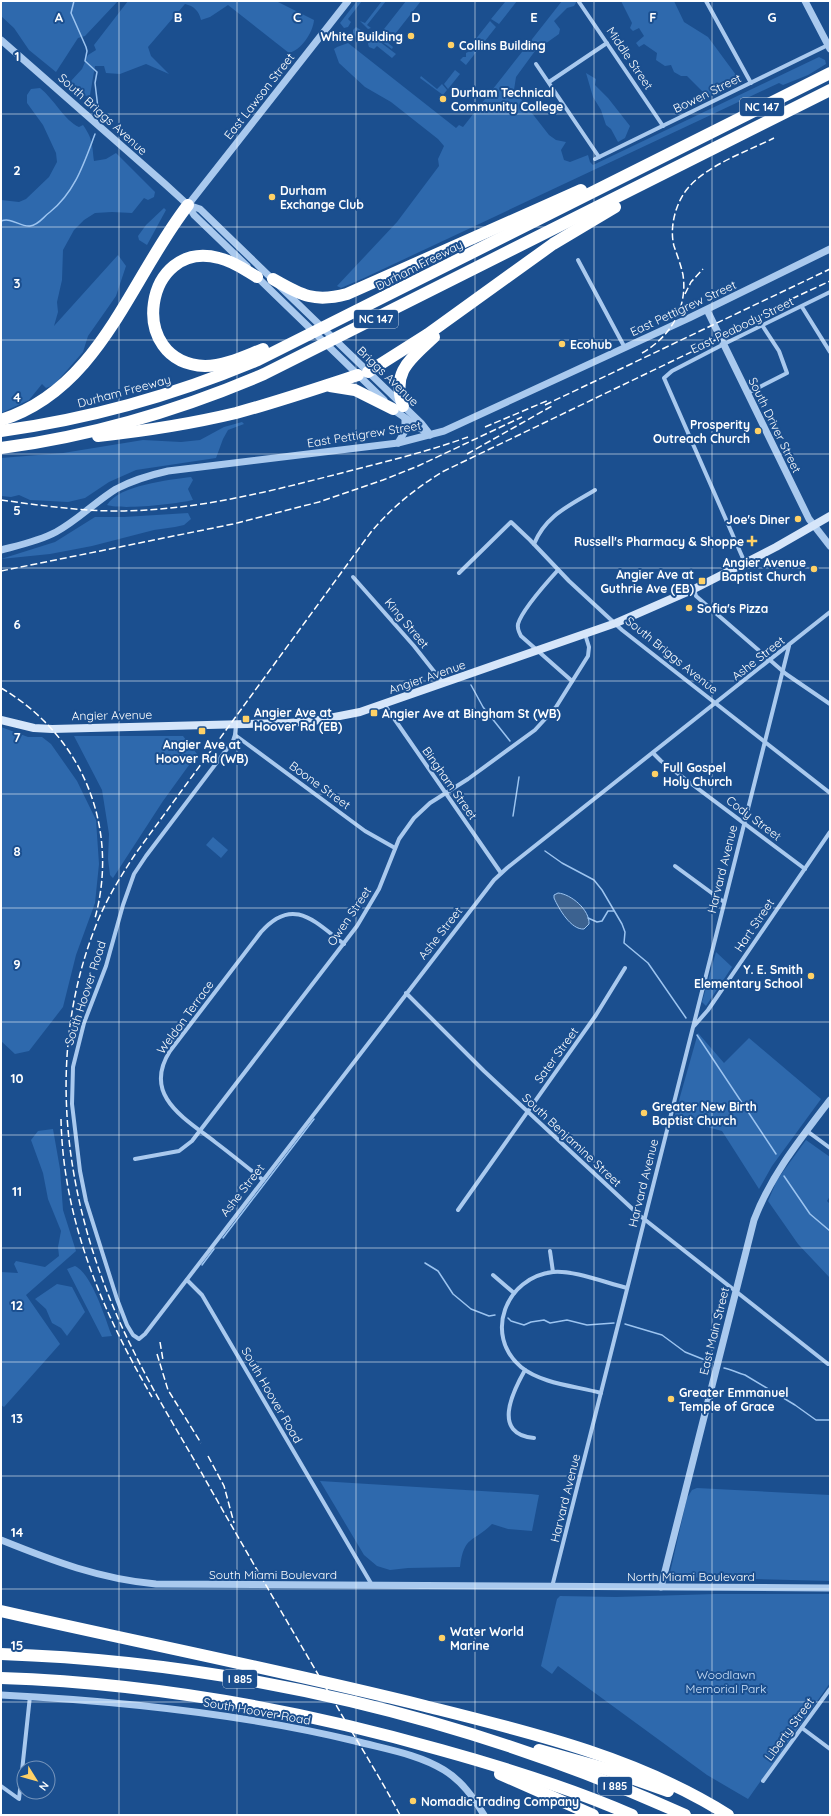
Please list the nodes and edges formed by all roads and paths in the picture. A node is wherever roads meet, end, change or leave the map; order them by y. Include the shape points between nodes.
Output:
1 (348, 1) edge
2 (706, 1) edge
3 (805, 1) edge
4 (579, 2) edge
5 (1, 40) edge
6 (607, 43) junction
7 (829, 47) edge
8 (536, 64) dead end
9 (828, 74) edge
10 (549, 82) junction
11 (751, 83) junction
12 (830, 90) edge
13 (663, 126) junction
14 (696, 140) junction
15 (689, 161) junction
16 (188, 205) junction
17 (830, 249) edge
18 (578, 260) dead end
19 (257, 277) junction
20 (273, 279) junction
21 (487, 291) junction
22 (830, 292) edge
23 (802, 306) junction
24 (707, 310) junction
25 (345, 318) junction
26 (762, 325) junction
27 (724, 344) junction
28 (625, 348) junction
29 (830, 352) edge
30 (363, 374) junction
31 (319, 387) junction
32 (748, 393) junction
33 (398, 407) junction
34 (405, 419) junction
35 (1, 420) edge
36 (1, 431) edge
37 (430, 436) junction
38 (49, 441) junction
39 (398, 443) junction
40 (1, 448) edge
41 (595, 490) dead end
42 (830, 516) edge
43 (814, 526) junction
44 (534, 544) junction
45 (830, 546) edge
46 (1, 550) edge
47 (745, 564) junction
48 (558, 570) junction
49 (459, 573) dead end
50 (353, 577) dead end
51 (694, 590) junction
52 (830, 612) edge
53 (616, 623) junction
54 (585, 634) junction
55 (789, 645) junction
56 (538, 651) junction
57 (771, 660) junction
58 (782, 670) junction
59 (572, 681) junction
60 (444, 684) junction
61 (716, 703) junction
62 (384, 704) junction
63 (830, 704) edge
64 (1, 720) edge
65 (236, 725) junction
66 (235, 735) junction
67 (764, 742) junction
68 (653, 753) junction
69 (445, 793) junction
70 (830, 793) edge
71 (744, 824) junction
72 (830, 832) edge
73 (395, 848) junction
74 (675, 866) dead end
75 (805, 869) junction
76 (501, 873) junction
77 (724, 902) junction
78 (344, 944) junction
79 (625, 968) dead end
80 (406, 993) junction
81 (693, 1027) junction
82 (830, 1100) edge
83 (527, 1112) junction
84 (200, 1131) junction
85 (807, 1131) junction
86 (830, 1148) edge
87 (135, 1159) dead end
88 (263, 1180) junction
89 (458, 1210) dead end
90 (645, 1220) junction
91 (550, 1251) dead end
92 (552, 1272) junction
93 (493, 1275) dead end
94 (187, 1280) junction
95 (627, 1288) junction
96 (736, 1290) junction
97 (514, 1293) junction
98 (139, 1338) joint
99 (828, 1364) dead end
100 (524, 1370) junction
101 (601, 1393) junction
102 (534, 1438) dead end
103 (1, 1540) edge
104 (373, 1586) junction
105 (552, 1587) junction
106 (661, 1587) junction
107 (830, 1588) edge
108 (1, 1611) edge
109 (1, 1654) edge
110 (1, 1678) edge
111 (830, 1689) edge
112 (1, 1695) edge
113 (30, 1696) junction
114 (802, 1728) junction
115 (474, 1735) junction
116 (397, 1737) junction
117 (830, 1749) edge
118 (764, 1781) dead end
119 (1, 1786) edge
120 (484, 1815) edge
121 (593, 1815) edge
122 (632, 1815) edge
123 (685, 1815) edge
124 (724, 1815) edge
125 (728, 1815) edge

1 - 16 street, East Lawson Street
2 - 11 street
3 - 7 street
4 - 6 street, Middle Street
5 - 16 street, South Briggs Avenue
6 - 10 street
6 - 13 street, Middle Street
7 - 11 street, Bowen Street
8 - 10 street
9 - 14 highway, Durham Freeway / NC 147
10 - 13 street, Bowen Street via 597,158
11 - 13 street, Bowen Street
12 - 15 highway, NC 147
14 - 20 highway via 347,294 313,298
14 - 25 highway, Durham Freeway / NC 147
15 - 21 highway via 568,234
15 - 38 highway, NC 147 via 264,374 210,396 155,414
16 - 19 street, Briggs Avenue via 194,215
16 - 20 street, Briggs Avenue via 200,209
16 - 35 highway via 82,367 68,382 42,402
17 - 24 street, East Pettigrew Street
18 - 28 street
19 - 25 highway via 233,263 213,256 195,257 178,264 160,281 153,300 153,321 161,341 171,352 184,360 198,365 212,365 234,361
19 - 30 street, Briggs Avenue via 343,360
20 - 30 street, Briggs Avenue via 351,356
21 - 30 highway via 416,343
21 - 33 highway via 437,334 404,369 399,379
22 - 23 street, East Peabody Street
23 - 26 street, East Peabody Street
23 - 29 street
24 - 27 street, South Driver Street
24 - 28 street, East Pettigrew Street
25 - 36 highway, Durham Freeway / NC 147 via 258,360 178,391 93,415
26 - 27 street, East Peabody Street
26 - 32 street via 788,373
27 - 32 street, South Driver Street
27 - 47 street, East Peabody Street via 672,371 664,378
28 - 37 street, East Pettigrew Street
30 - 31 highway
30 - 33 street, Briggs Avenue
30 - 33 street, Briggs Avenue
31 - 33 highway via 336,386 355,390
31 - 38 highway via 237,412 186,424
32 - 43 street, South Driver Street
33 - 34 street, Briggs Avenue
33 - 37 street, Briggs Avenue via 421,423
34 - 37 street, Briggs Avenue
34 - 39 street via 405,431
37 - 39 street, East Pettigrew Street
38 - 40 highway, NC 147
39 - 46 street, East Pettigrew Street via 168,471 149,476 116,490 55,532
41 - 44 street via 550,519
42 - 43 main road, Angier Avenue
43 - 45 street, South Driver Street
43 - 47 main road, Angier Avenue
44 - 48 street, South Briggs Avenue
44 - 49 street, South Briggs Avenue via 511,522
47 - 51 main road, Angier Avenue
48 - 53 street, South Briggs Avenue
48 - 56 street via 520,619 518,630 521,636
50 - 60 street, King Street
51 - 53 main road, Angier Avenue
51 - 57 street via 696,596
52 - 55 street, Ashe Street
53 - 54 main road, Angier Avenue
53 - 61 street, South Briggs Avenue
54 - 56 main road, Angier Avenue
54 - 59 street, Owen Street via 589,647 588,656
55 - 57 street, Ashe Street
55 - 58 street, Harvard Avenue
56 - 59 street
56 - 60 main road, Angier Avenue
57 - 58 street
57 - 61 street, Ashe Street
58 - 63 street
58 - 67 street, Harvard Avenue
59 - 69 street, Owen Street via 556,707 535,730
60 - 62 main road, Angier Avenue
61 - 67 street, South Briggs Avenue
61 - 68 street, Ashe Street
62 - 65 main road, Angier Avenue via 348,715 314,721
62 - 69 street, Bingham Street
64 - 65 main road, Angier Avenue via 34,728 52,729
65 - 66 street
66 - 73 street, Boone Street via 365,831
66 - 98 street, South Hoover Road via 146,856 131,881 106,966 84,1023 73,1067 72,1111 86,1201 124,1319 133,1335
67 - 70 street, South Briggs Avenue
67 - 71 street, Harvard Avenue
68 - 71 street, Cody Street via 660,761
68 - 76 street, Ashe Street
69 - 73 street, Owen Street via 414,818
69 - 76 street, Bingham Street
71 - 75 street, Cody Street
71 - 77 street, Harvard Avenue
72 - 75 street, Hart Street
73 - 78 street, Owen Street via 375,897
74 - 77 street
75 - 81 street, Hart Street via 708,1010
76 - 80 street, Ashe Street
77 - 81 street, Harvard Avenue
78 - 84 street, Owen Street
78 - 84 street, Weldon Terrace via 315,921 296,914 275,918 261,932 162,1065 161,1078 166,1098 178,1114
79 - 83 street, Sater Street via 596,1015
80 - 83 street, South Benjamine Street
80 - 88 street, Ashe Street
81 - 90 street, Harvard Avenue
82 - 85 street, East Main Street
83 - 89 street, Sater Street
83 - 90 street, South Benjamine Street
84 - 87 street, Owen Street via 179,1151
84 - 88 street, Weldon Terrace
85 - 86 street
85 - 96 street, East Main Street via 781,1165 762,1199 748,1239
88 - 94 street, Ashe Street
90 - 95 street, Harvard Avenue
90 - 96 street, South Benjamine Street
91 - 92 street
92 - 95 street
92 - 97 street via 535,1278
93 - 97 street
94 - 98 street, Ashe Street via 145,1334
94 - 104 street, South Hoover Road via 202,1294
95 - 101 street, Harvard Avenue
96 - 99 street, South Benjamine Street
96 - 106 street, East Main Street
97 - 100 street via 503,1311 501,1329 509,1354
100 - 101 street via 544,1379
100 - 102 street via 510,1400 508,1414 520,1436
101 - 105 street, Harvard Avenue
103 - 104 street, South Miami Boulevard via 77,1569 126,1581 173,1585
104 - 105 street, South Miami Boulevard
105 - 106 street, North Miami Boulevard
106 - 107 street, North Miami Boulevard
108 - 125 highway via 342,1686 538,1735 630,1767 698,1797
109 - 115 highway, I 885 via 122,1663 253,1681 356,1702
110 - 116 highway, I 885 via 112,1686 208,1698 303,1715
111 - 114 street, Liberty Street
112 - 113 street, South Hoover Road
113 - 119 street via 19,1799
113 - 120 street, South Hoover Road via 150,1707 255,1721 316,1732 393,1751 428,1762 452,1776 471,1795
114 - 117 street
114 - 118 street, Liberty Street
115 - 123 highway, I 885 via 589,1776
115 - 124 highway via 603,1768
116 - 121 highway via 506,1776
116 - 122 highway, I 885 via 506,1768

